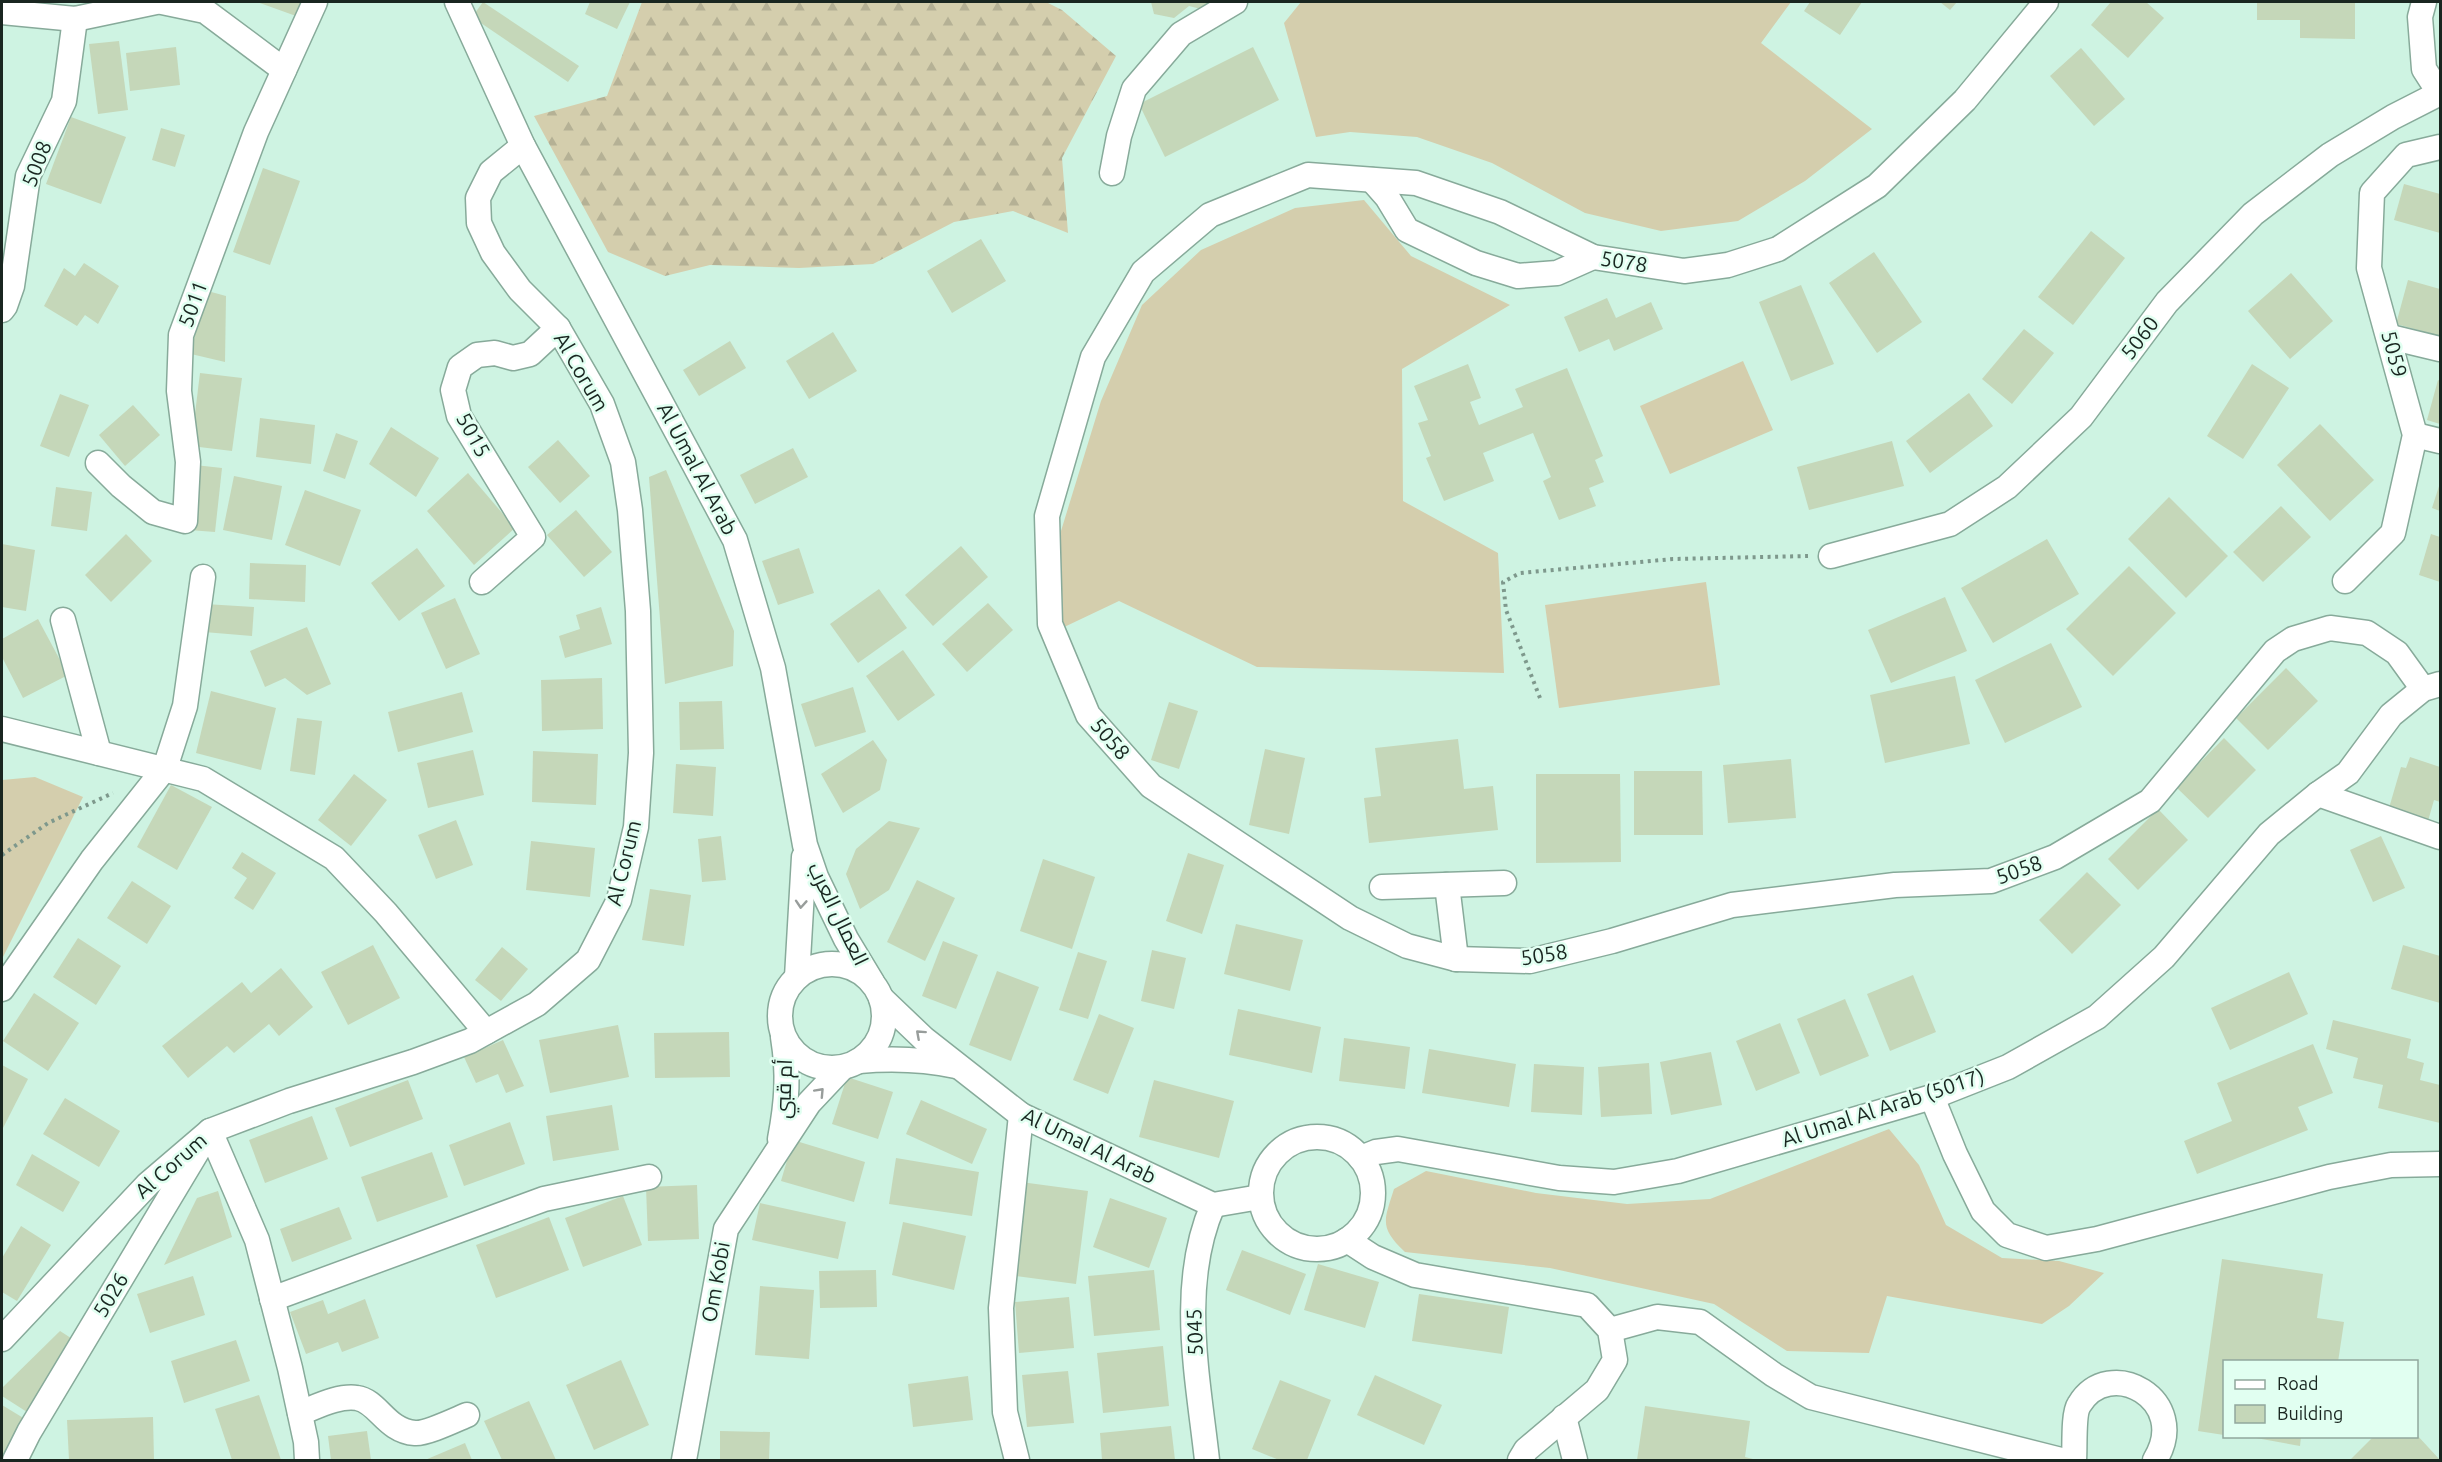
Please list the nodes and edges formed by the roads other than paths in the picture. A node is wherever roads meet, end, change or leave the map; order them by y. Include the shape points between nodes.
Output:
1 (154, 2) edge
2 (315, 2) edge
3 (457, 2) edge
4 (1234, 2) edge
5 (2046, 2) edge
6 (2424, 2) edge
7 (2, 12) edge
8 (75, 19) junction
9 (284, 70) junction
10 (2440, 94) edge
11 (523, 146) junction
12 (2440, 147) edge
13 (1112, 173) dead end
14 (1372, 180) junction
15 (1593, 257) junction
16 (1143, 272) joint
17 (2, 310) edge
18 (558, 328) junction
19 (2390, 337) junction
20 (2440, 349) edge
21 (2415, 435) junction
22 (2440, 441) edge
23 (98, 463) dead end
24 (1831, 556) road end
25 (203, 578) dead end
26 (2345, 581) dead end
27 (482, 582) dead end
28 (63, 620) dead end
29 (2432, 687) edge
30 (2, 729) edge
31 (99, 753) junction
32 (165, 768) junction
33 (2318, 794) junction
34 (2440, 837) edge
35 (805, 845) junction
36 (1504, 883) dead end
37 (1447, 885) junction
38 (1382, 887) dead end
39 (1456, 960) junction
40 (797, 977) junction
41 (2, 989) edge
42 (877, 990) junction
43 (781, 1025) junction
44 (486, 1032) junction
45 (851, 1064) junction
46 (962, 1067) junction
47 (1932, 1097) junction
48 (1021, 1115) junction
49 (210, 1131) junction
50 (778, 1153) junction
51 (1361, 1158) junction
52 (2440, 1164) edge
53 (648, 1177) dead end
54 (1260, 1197) junction
55 (1213, 1205) junction
56 (1347, 1240) junction
57 (272, 1299) junction
58 (1610, 1330) junction
59 (2, 1339) edge
60 (300, 1413) junction
61 (467, 1415) dead end
62 (1564, 1417) junction
63 (15, 1461) edge
64 (307, 1461) edge
65 (684, 1461) edge
66 (1017, 1461) edge
67 (1207, 1461) edge
68 (1520, 1461) edge
69 (1575, 1461) edge
70 (2061, 1461) edge
71 (2074, 1461) edge
72 (2155, 1461) edge

1 - 8 street
1 - 9 street via 205,11
2 - 9 street, 5011
3 - 11 street, Al Umal Al Arab
4 - 13 street via 1181,34 1134,89
5 - 15 street, 5078 via 1965,100 1877,186 1778,249 1728,265 1684,271
6 - 10 street via 2420,17 2424,69
7 - 8 street
8 - 17 street, 5008 via 64,101 28,176 12,286
9 - 23 street, 5011 via 256,132 181,335 179,391 188,462 185,521 153,512
10 - 24 street, 5060 via 2330,155 2253,214 2167,302 2081,417 2007,488 1950,524
11 - 18 street, Al Corum via 491,172 478,198 479,223 493,253 520,290
11 - 35 street, Al Umal Al Arab via 735,540 773,668
12 - 19 street, 5059 via 2406,155 2372,193 2369,267
14 - 15 street, 5078 via 1416,183 1500,212
14 - 15 street via 1407,230 1476,263 1518,276 1557,273
14 - 16 street, 5078 via 1308,175 1210,215
16 - 39 street, 5058 via 1093,357 1047,516 1050,624 1088,715 1151,786 1260,859 1350,918 1407,946
18 - 27 street, 5015 via 530,354 513,358 495,353 477,355 460,367 453,390 459,416 533,537
18 - 44 street, Al Corum via 602,404 623,462 629,498 638,611 641,753 636,827 619,900 588,960 537,1004
19 - 20 street
19 - 21 street, 5059
21 - 22 street
21 - 26 street, 5059 via 2393,533
25 - 32 street via 185,706
28 - 31 street
29 - 33 street, Al Umal Al Arab (5017) via 2391,715 2348,773
29 - 39 street, 5058 via 2397,653 2367,633 2330,628 2312,633 2275,651 2150,801 2055,857 1991,881 1895,885 1732,905 1530,961
30 - 31 street
31 - 32 street
32 - 41 street via 92,860
32 - 44 street via 203,779 334,858
33 - 34 street
33 - 47 street, Al Umal Al Arab (5017) via 2268,834 2164,957 2097,1017 2008,1067
35 -> 40 street, Al Umal Al Arab
35 - 42 street, العمال العرب via 846,939
36 - 37 street
37 - 38 street
37 - 39 street
40 - 42 street via 815,967 836,963 856,969
40 - 43 street via 780,1007
42 - 45 street via 885,1012 884,1027 870,1052
46 -> 42 street, Al Umal Al Arab via 924,1039
43 - 45 street via 788,1044 802,1059 822,1067
43 - 50 street, أم قبي via 788,1078
44 - 49 street, Al Corum via 413,1062
45 - 46 street via 893,1058 924,1059
50 -> 45 street, Om Kobi via 809,1103
46 - 48 street, Al Umal Al Arab
47 - 51 street, Al Umal Al Arab (5017) via 1678,1171 1614,1182 1559,1178 1398,1149
47 - 52 street via 1983,1211 2007,1234 2046,1248 2097,1239 2329,1177 2391,1165
48 - 55 street, Al Umal Al Arab
48 - 66 street via 1001,1308 1005,1412
49 - 57 street via 257,1240
49 - 59 street, Al Corum via 148,1184
49 - 63 street, 5026
50 - 65 street, Om Kobi via 726,1229
51 - 54 street via 1326,1137 1297,1140 1274,1156 1261,1182
51 - 56 street via 1372,1184 1370,1209 1357,1232
53 - 57 street via 544,1199
54 - 55 street
54 - 56 street via 1265,1215 1287,1241 1317,1249
55 - 67 street, 5045 via 1195,1278 1192,1327
56 - 58 street via 1372,1257 1415,1275 1587,1305
57 - 60 street
58 - 62 street via 1615,1360 1597,1390
58 - 70 street via 1657,1317 1700,1322 1810,1396
60 - 61 street via 340,1399 359,1398 394,1429 417,1434
60 - 64 street
62 - 68 street via 1526,1450
62 - 69 street
71 - 72 street via 2078,1406 2093,1390 2109,1383 2128,1384 2151,1397 2163,1414 2165,1434

